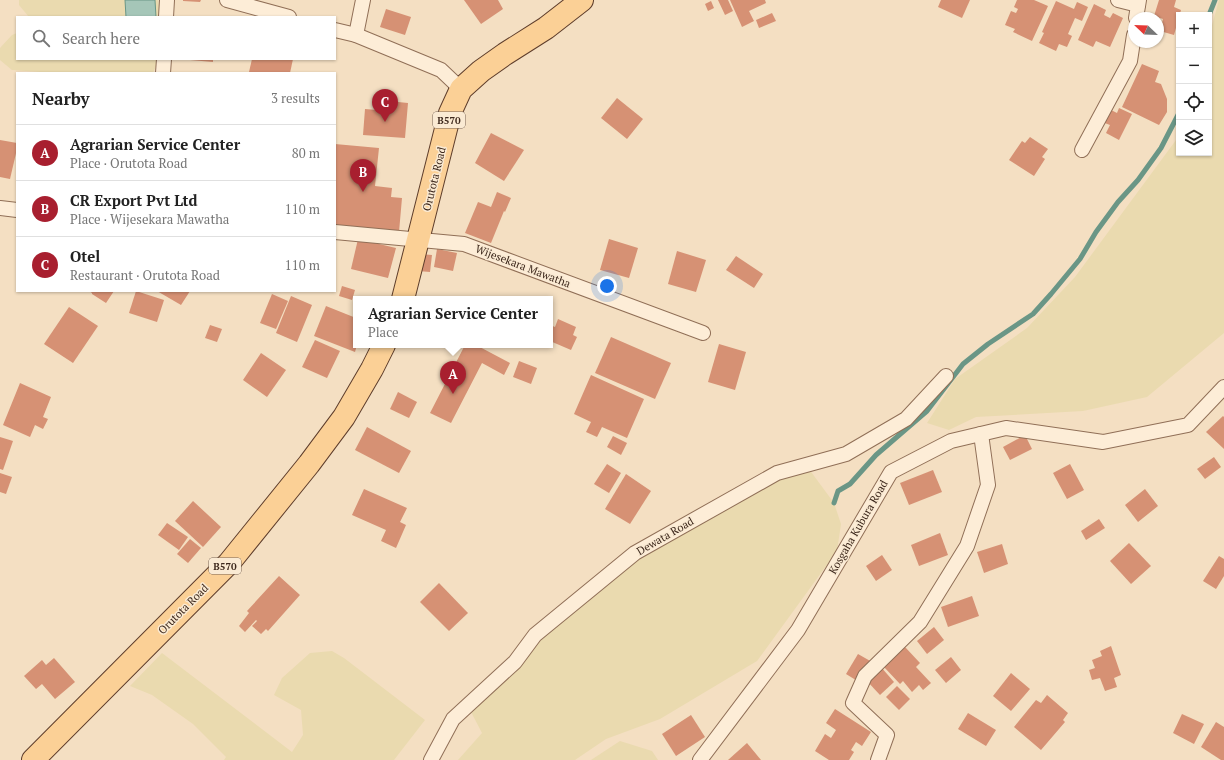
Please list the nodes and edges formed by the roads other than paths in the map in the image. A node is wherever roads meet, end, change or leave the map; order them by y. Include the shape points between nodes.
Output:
1 (167, 0) edge
2 (227, 0) edge
3 (363, 0) edge
4 (582, 0) edge
5 (1118, 0) edge
6 (1138, 8) edge
7 (166, 16) edge
8 (285, 16) edge
9 (336, 30) edge
10 (356, 35) junction
11 (1132, 48) edge
12 (164, 60) edge
13 (163, 72) edge
14 (461, 89) junction
15 (1082, 150) dead end
16 (0, 208) edge
17 (16, 210) edge
18 (336, 232) edge
19 (419, 239) junction
20 (404, 296) edge
21 (703, 333) dead end
22 (382, 348) edge
23 (946, 376) dead end
24 (1224, 387) edge
25 (981, 434) junction
26 (33, 760) edge
27 (431, 760) edge
28 (700, 760) edge
29 (878, 760) edge

1 - 7 street
2 - 8 street
3 - 10 street
4 - 14 main road, Orutota Road / B570 via 546,28 505,54
5 - 6 street
9 - 10 street
10 - 14 street via 441,70
11 - 15 street via 1130,61
12 - 13 street
14 - 19 main road, Orutota Road / B570 via 450,114
16 - 17 street
18 - 19 street, Wijesekara Mawatha
19 - 20 main road, Orutota Road / B570
19 - 21 street, Wijesekara Mawatha via 464,244
22 - 26 main road, Orutota Road / B570 via 344,417 229,563
23 - 27 street, Dewata Road via 906,420 846,454 777,473 635,553 535,635 515,662 453,719
24 - 25 street, Kosgaha Kubura Road via 1188,425 1102,442 1006,428
25 - 28 street, Kosgaha Kubura Road via 950,441 891,472 798,630
25 - 29 street via 988,485 967,546 920,622 865,676 854,703 887,735

